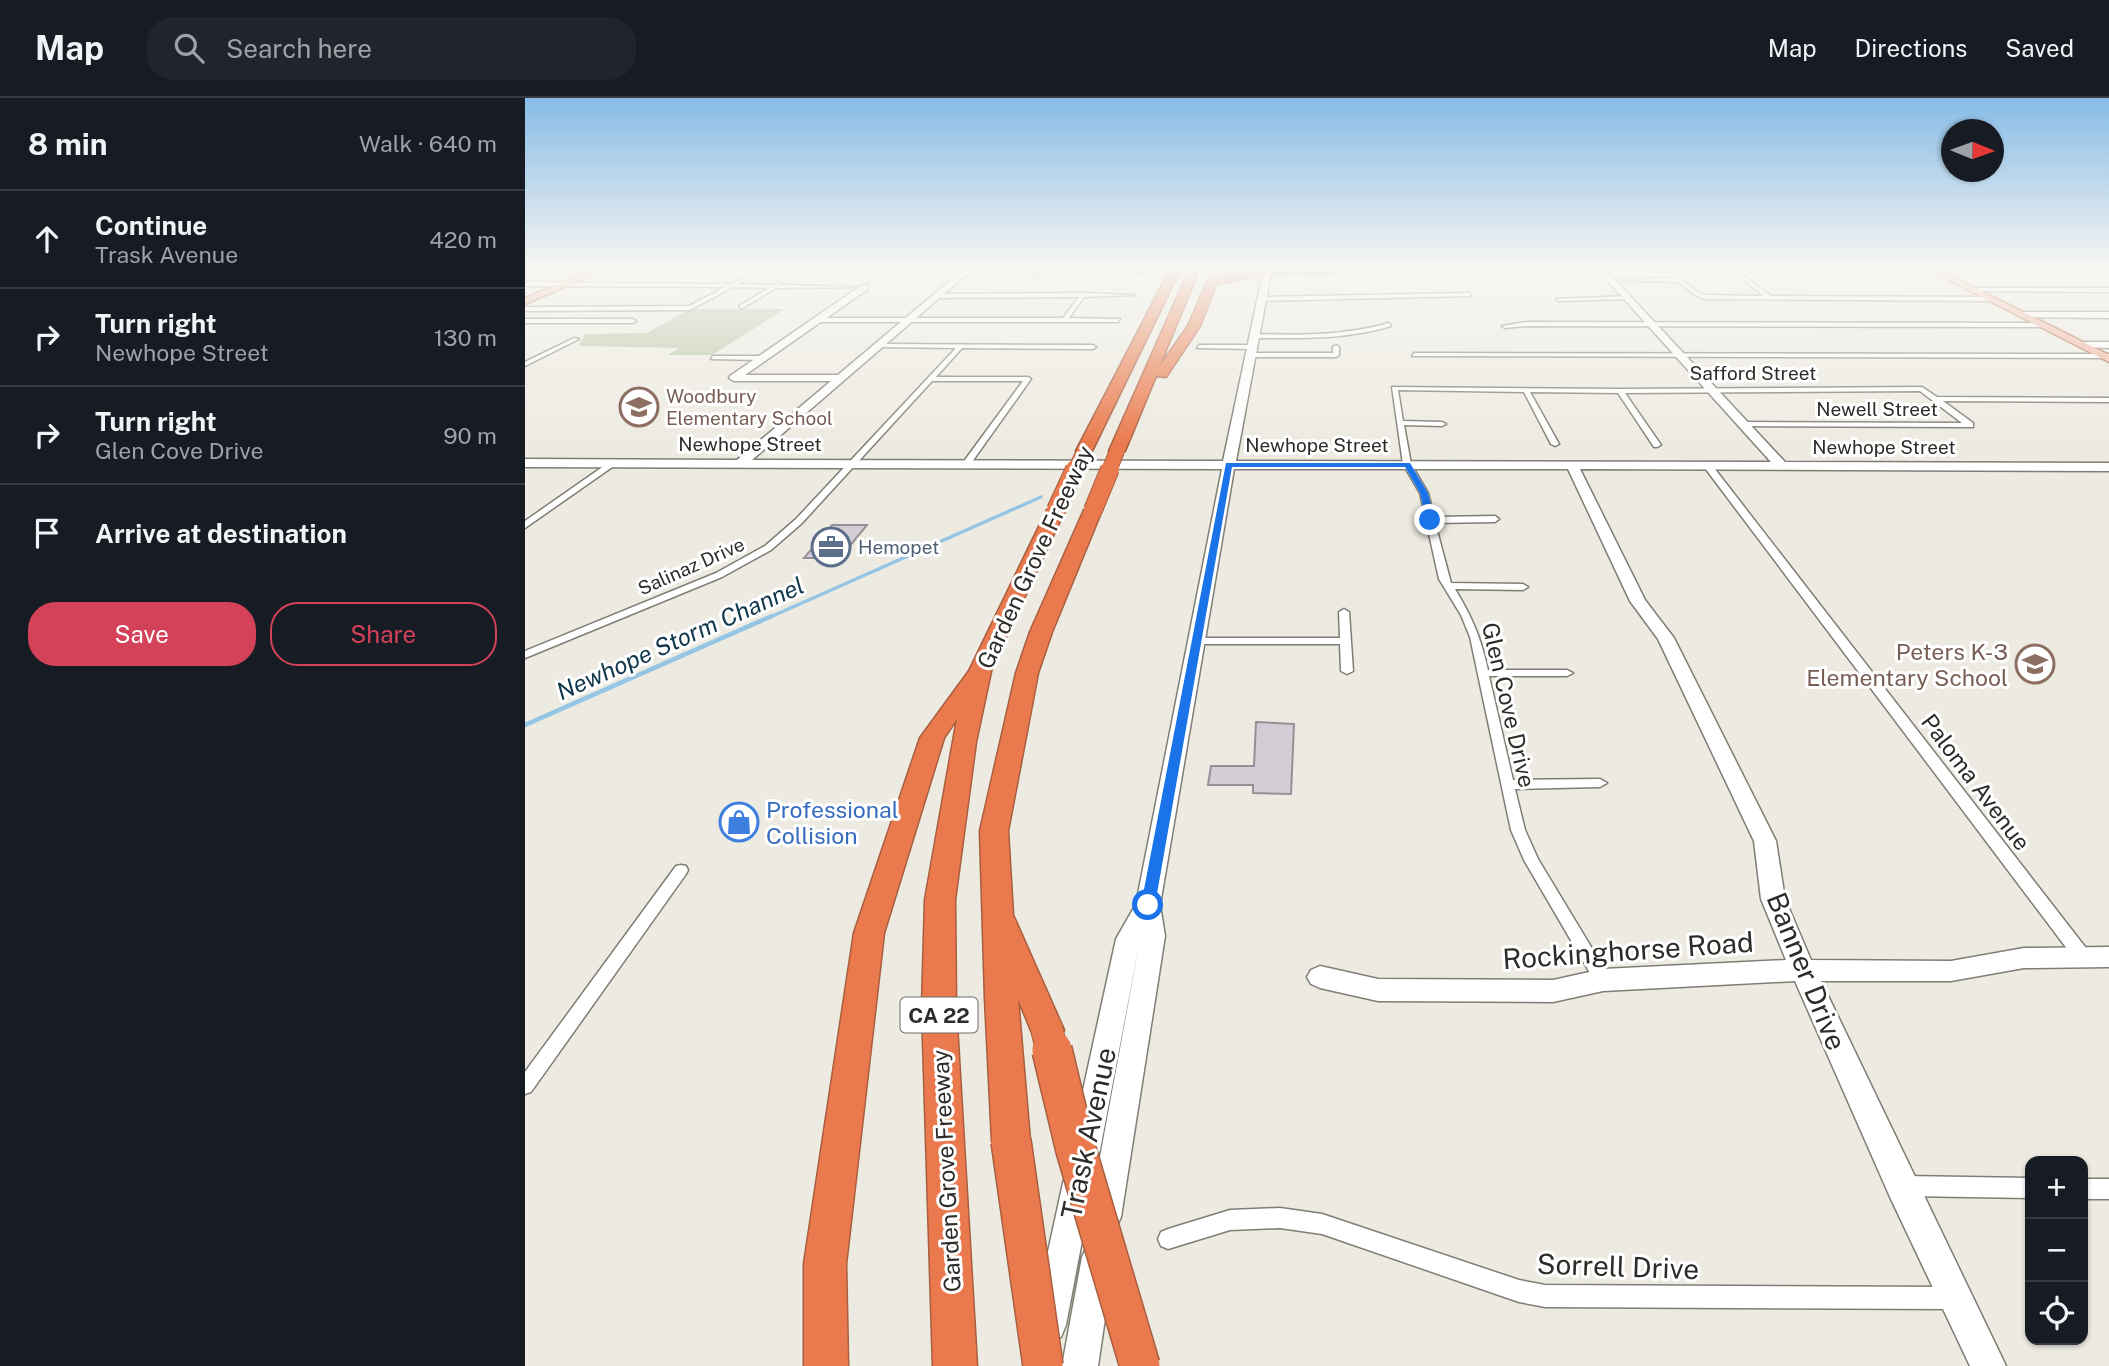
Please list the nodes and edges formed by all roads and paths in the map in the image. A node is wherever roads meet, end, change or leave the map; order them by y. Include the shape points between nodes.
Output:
1 (806, 327) edge
2 (900, 327) edge
3 (1144, 327) edge
4 (1171, 327) edge
5 (1193, 327) edge
6 (1256, 327) edge
7 (1382, 327) edge
8 (1654, 327) edge
9 (2052, 327) edge
10 (2054, 327) edge
11 (576, 338) dead end
12 (879, 346) junction
13 (960, 346) junction
14 (1252, 346) junction
15 (1093, 347) dead end
16 (1199, 347) dead end
17 (1336, 347) dead end
18 (2106, 352) edge
19 (1414, 355) dead end
20 (1680, 355) junction
21 (713, 358) dead end
22 (762, 358) junction
23 (525, 364) edge
24 (841, 378) junction
25 (930, 379) junction
26 (1148, 382) junction
27 (1394, 388) joint
28 (1710, 388) junction
29 (1526, 390) junction
30 (1620, 391) junction
31 (1936, 399) junction
32 (2109, 400) edge
33 (1401, 424) junction
34 (1441, 424) dead end
35 (1742, 424) junction
36 (1555, 444) dead end
37 (1657, 445) dead end
38 (525, 463) edge
39 (614, 463) junction
40 (740, 464) junction
41 (851, 464) junction
42 (966, 464) junction
43 (1229, 464) junction
44 (1407, 464) junction
45 (1572, 465) junction
46 (1708, 466) junction
47 (1781, 466) junction
48 (2109, 467) edge
49 (1495, 519) dead end
50 (1430, 520) junction
51 (525, 525) edge
52 (1447, 586) junction
53 (1523, 587) dead end
54 (1344, 612) dead end
55 (1195, 641) junction
56 (1345, 641) junction
57 (525, 655) edge
58 (981, 667) junction
59 (1347, 671) dead end
60 (1482, 673) junction
61 (1567, 673) dead end
62 (1600, 783) dead end
63 (1507, 785) junction
64 (681, 870) dead end
65 (1148, 905) junction
66 (997, 910) junction
67 (2083, 957) junction
68 (2109, 957) edge
69 (1803, 970) junction
70 (1320, 977) dead end
71 (1603, 980) junction
72 (525, 1086) edge
73 (1901, 1186) junction
74 (2025, 1188) edge
75 (2088, 1189) edge
76 (2109, 1189) edge
77 (1168, 1239) dead end
78 (1956, 1298) junction
79 (826, 1366) edge
80 (955, 1366) edge
81 (1042, 1366) edge
82 (1080, 1366) edge
83 (1140, 1366) edge
84 (1988, 1366) edge

1 - 22 street
2 - 12 street
3 - 58 highway, Garden Grove Freeway / CA 22, bridge
4 - 26 highway, Garden Grove Freeway / CA 22
5 - 26 highway via 1164,372
6 - 14 street, Trask Avenue
7 - 14 street
8 - 20 street
9 - 18 main road
10 - 18 main road
11 - 23 street
12 - 13 street
12 - 24 street
13 - 15 street
13 - 25 street, Salinaz Drive
14 - 16 street
14 - 17 street via 1336,355
14 - 43 street, Trask Avenue
18 - 20 street
19 - 20 street
20 - 28 street
21 - 22 street
22 - 24 street via 734,378
24 - 40 street
25 - 41 street, Salinaz Drive
25 - 42 street via 1028,379
26 - 66 highway, Garden Grove Freeway / CA 22, bridge via 1027,673 994,831
27 - 29 street, Safford Street
27 - 33 street, Glen Cove Drive
28 - 30 street, Safford Street
28 - 31 street, Safford Street via 1922,389
28 - 35 street
29 - 30 street, Safford Street
29 - 36 street
30 - 37 street
31 - 32 street, Safford Street
31 - 35 street, Newell Street via 1970,425
33 - 34 street
33 - 44 street, Glen Cove Drive
35 - 47 street
38 - 39 street, Newhope Street
39 - 40 street, Newhope Street
39 - 51 street
40 - 41 street, Newhope Street
41 - 42 street, Newhope Street
41 - 57 street, Salinaz Drive via 790,529 751,559
42 - 43 street, Newhope Street
43 - 44 street, Newhope Street
43 - 55 street, Trask Avenue
44 - 45 street, Newhope Street
44 - 50 street, Glen Cove Drive via 1424,493
45 - 46 street, Newhope Street
45 - 69 street, Banner Drive via 1638,601 1667,638 1765,841 1773,899
46 - 47 street, Newhope Street
46 - 67 street, Paloma Avenue
47 - 48 street, Newhope Street
49 - 50 street
50 - 52 street, Glen Cove Drive
52 - 53 street
52 - 60 street, Glen Cove Drive via 1471,627
54 - 56 street
55 - 56 street
55 - 65 street, Trask Avenue
56 - 59 street
58 - 79 highway via 932,738 869,933 825,1264
58 - 80 highway, Garden Grove Freeway / CA 22 via 964,742 940,900 939,1007
60 - 61 street
60 - 63 street, Glen Cove Drive
62 - 63 street
63 - 71 street, Glen Cove Drive via 1531,860
64 - 72 street
65 - 81 street, Trask Avenue via 1128,939
65 - 82 street, Trask Avenue via 1153,936
66 - 81 highway, Garden Grove Freeway / CA 22, bridge via 1011,1141
66 - 83 highway, bridge via 1047,1030 1076,1150
67 - 68 street, Rockinghorse Road
67 - 69 street, Rockinghorse Road via 2024,958 1951,971
69 - 71 street, Rockinghorse Road
69 - 73 street, Banner Drive
70 - 71 street, Rockinghorse Road via 1378,990 1553,991
73 - 74 street
73 - 78 street, Banner Drive
75 - 76 street
77 - 78 street, Sorrell Drive via 1230,1220 1280,1218 1322,1224 1545,1296
78 - 84 street, Banner Drive

